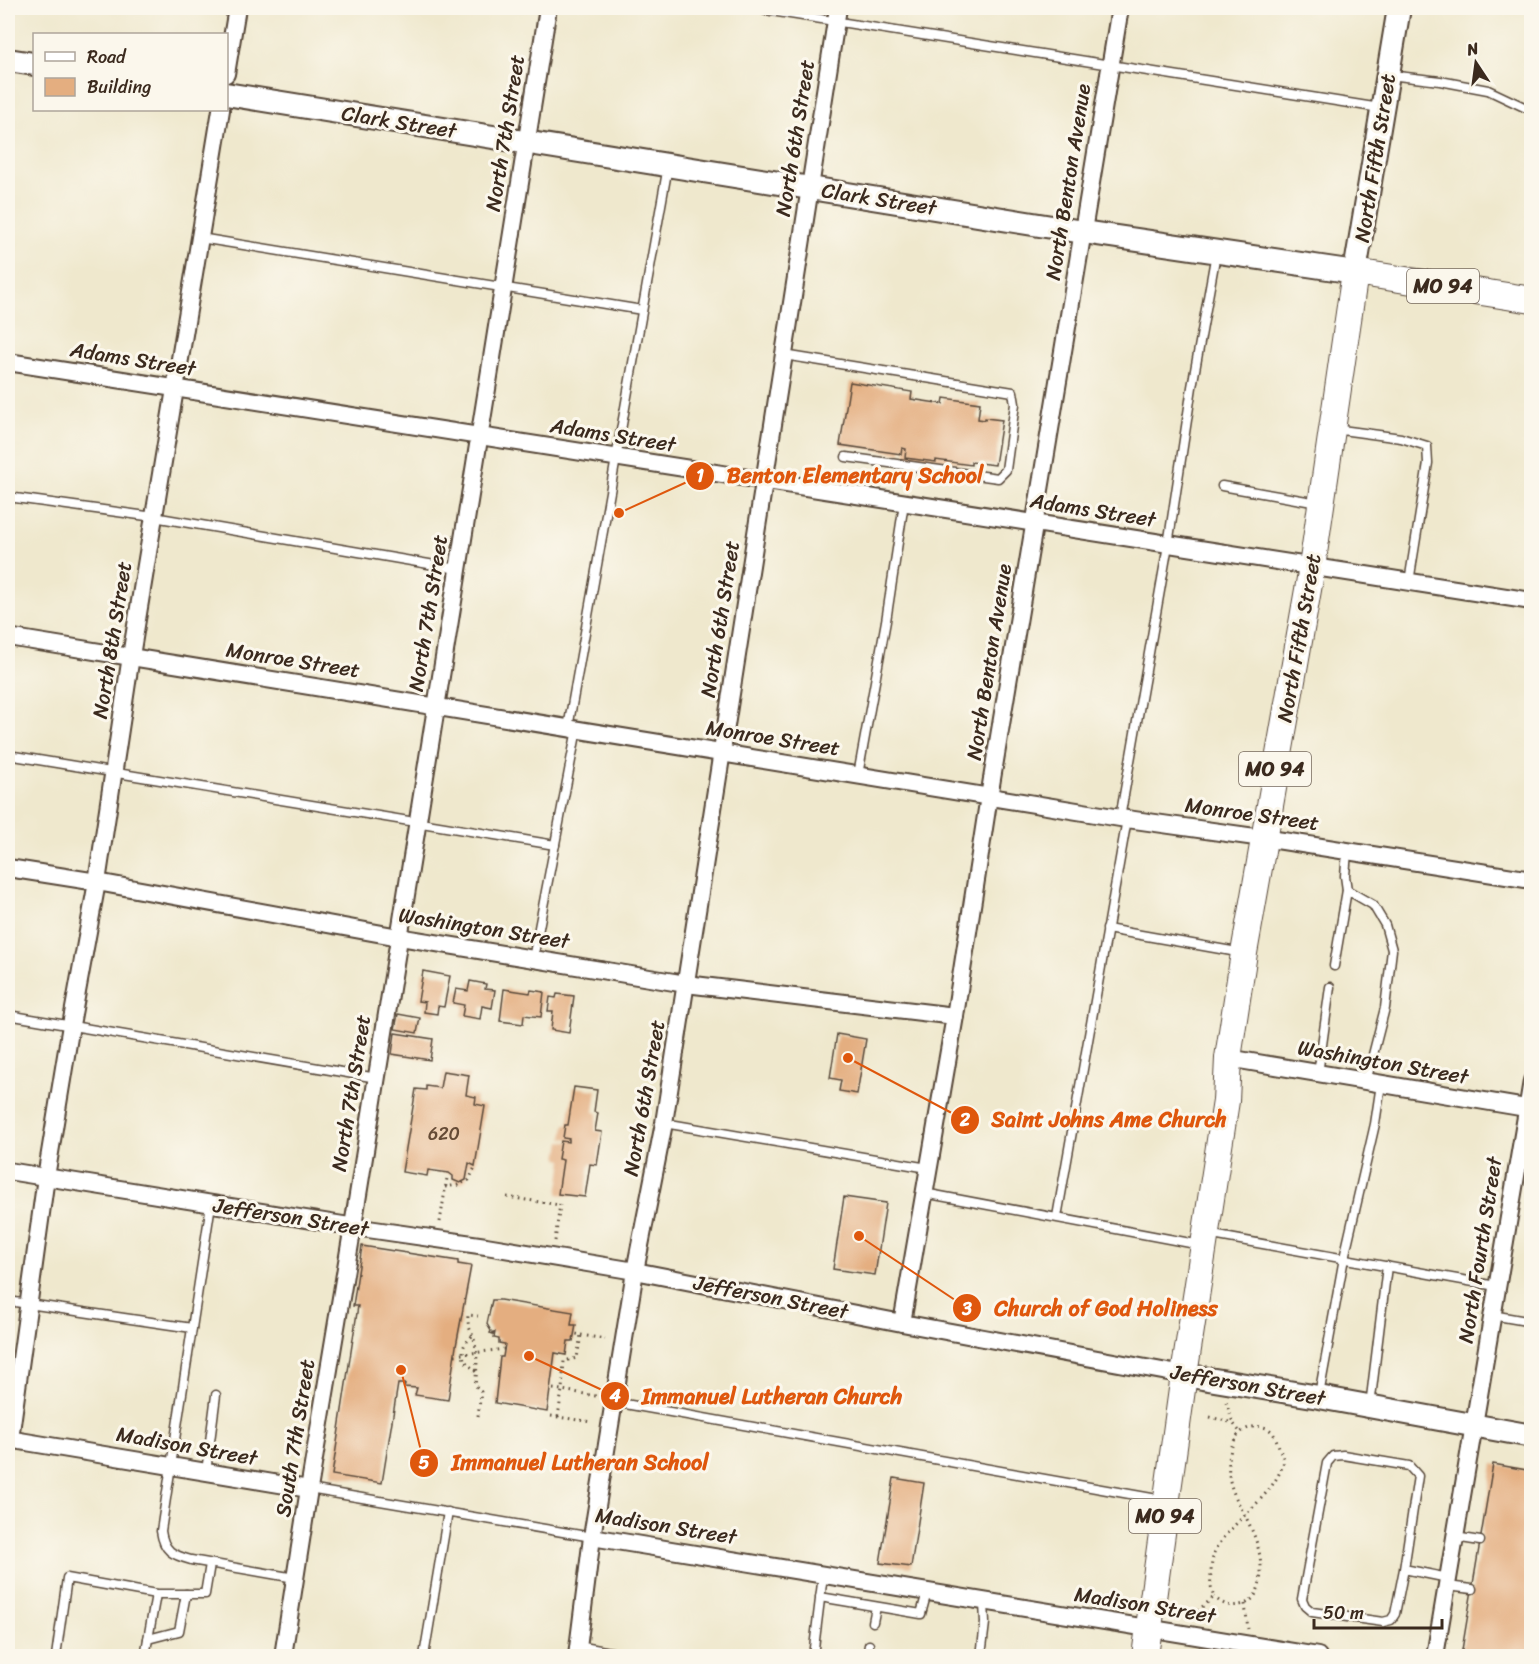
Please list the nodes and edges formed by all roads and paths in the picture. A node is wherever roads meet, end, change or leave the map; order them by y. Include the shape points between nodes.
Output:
1 (237, 8) edge
2 (549, 8) edge
3 (752, 8) edge
4 (1120, 8) edge
5 (1399, 8) edge
6 (837, 14) edge
7 (8, 60) edge
8 (228, 62) edge
9 (33, 64) edge
10 (1110, 65) junction
11 (1388, 75) junction
12 (228, 94) edge
13 (1383, 108) junction
14 (1532, 108) edge
15 (221, 111) edge
16 (527, 142) junction
17 (668, 165) junction
18 (810, 188) junction
19 (1083, 232) junction
20 (200, 238) junction
21 (1216, 252) junction
22 (1355, 272) junction
23 (504, 287) junction
24 (1532, 300) edge
25 (642, 310) junction
26 (784, 355) junction
27 (8, 362) edge
28 (175, 388) junction
29 (1332, 429) junction
30 (480, 436) junction
31 (846, 457) dead end
32 (616, 458) junction
33 (764, 481) junction
34 (1222, 486) dead end
35 (8, 497) edge
36 (904, 503) junction
37 (1321, 504) junction
38 (154, 517) junction
39 (1034, 524) junction
40 (1168, 545) junction
41 (1312, 567) junction
42 (458, 570) junction
43 (1409, 582) junction
44 (1532, 601) edge
45 (8, 637) edge
46 (131, 656) junction
47 (436, 706) junction
48 (573, 728) junction
49 (722, 753) junction
50 (8, 755) edge
51 (114, 771) junction
52 (858, 775) junction
53 (990, 796) junction
54 (1123, 818) junction
55 (417, 823) junction
56 (1263, 839) junction
57 (555, 845) junction
58 (1347, 852) junction
59 (8, 868) edge
60 (1532, 880) edge
61 (97, 882) junction
62 (1347, 890) junction
63 (1107, 929) junction
64 (399, 937) junction
65 (1244, 953) junction
66 (533, 959) junction
67 (1334, 966) dead end
68 (686, 984) junction
69 (1330, 987) dead end
70 (8, 1015) edge
71 (955, 1016) junction
72 (71, 1025) junction
73 (1228, 1058) junction
74 (1318, 1074) junction
75 (377, 1078) junction
76 (1532, 1081) edge
77 (1373, 1083) junction
78 (1529, 1109) edge
79 (664, 1123) junction
80 (476, 1165) dead end
81 (928, 1168) junction
82 (8, 1171) edge
83 (46, 1178) junction
84 (447, 1178) dead end
85 (445, 1187) junction
86 (924, 1193) junction
87 (507, 1197) dead end
88 (211, 1204) junction
89 (1057, 1217) junction
90 (440, 1222) dead end
91 (353, 1226) junction
92 (1205, 1240) junction
93 (555, 1241) dead end
94 (1344, 1258) junction
95 (1387, 1266) junction
96 (635, 1271) junction
97 (1496, 1286) junction
98 (8, 1301) edge
99 (28, 1304) junction
100 (1492, 1315) junction
101 (478, 1316) dead end
102 (1532, 1322) edge
103 (902, 1323) junction
104 (192, 1328) junction
105 (472, 1335) junction
106 (605, 1339) dead end
107 (505, 1349) dead end
108 (455, 1355) dead end
109 (476, 1372) junction
110 (1184, 1375) junction
111 (553, 1389) dead end
112 (562, 1390) junction
113 (216, 1395) dead end
114 (596, 1396) dead end
115 (1319, 1397) junction
116 (1225, 1399) dead end
117 (614, 1402) junction
118 (1370, 1407) junction
119 (477, 1416) dead end
120 (551, 1416) dead end
121 (558, 1417) junction
122 (1210, 1417) dead end
123 (592, 1422) dead end
124 (1233, 1424) junction
125 (1474, 1426) junction
126 (1240, 1432) junction
127 (1532, 1436) edge
128 (9, 1439) edge
129 (170, 1466) junction
130 (206, 1472) junction
131 (309, 1489) junction
132 (1167, 1501) junction
133 (448, 1512) junction
134 (1244, 1515) junction
135 (592, 1537) junction
136 (1455, 1537) junction
137 (1480, 1541) dead end
138 (210, 1564) junction
139 (1404, 1569) junction
140 (823, 1575) junction
141 (295, 1578) junction
142 (1447, 1582) junction
143 (1472, 1589) dead end
144 (927, 1592) junction
145 (156, 1594) junction
146 (186, 1594) junction
147 (820, 1597) junction
148 (1214, 1597) junction
149 (984, 1602) junction
150 (1245, 1604) junction
151 (876, 1607) junction
152 (873, 1622) dead end
153 (1188, 1624) dead end
154 (1149, 1628) junction
155 (1248, 1634) dead end
156 (148, 1639) junction
157 (869, 1645) dead end
158 (577, 1651) edge
159 (56, 1656) edge
160 (145, 1656) edge
161 (283, 1656) edge
162 (423, 1656) edge
163 (633, 1656) edge
164 (813, 1656) edge
165 (867, 1656) edge
166 (981, 1656) edge
167 (1145, 1656) edge
168 (1318, 1656) edge
169 (1435, 1656) edge

1 - 8 street
2 - 16 street, North 7th Street
3 - 6 lane
4 - 10 street, North Benton Avenue
5 - 11 main road, North Fifth Street
6 - 10 lane
6 - 18 street, North 6th Street
7 - 9 main road
10 - 13 lane
10 - 19 street, North Benton Avenue
11 - 13 main road, North Fifth Street
11 - 14 lane via 1488,90
12 - 16 main road, Clark Street
13 - 22 main road, North Fifth Street
15 - 20 street, North 8th Street
16 - 17 main road, Clark Street
16 - 23 street, North 7th Street
17 - 18 main road, Clark Street
17 - 25 lane
18 - 19 main road, Clark Street
18 - 26 street, North 6th Street
19 - 21 main road, Clark Street
19 - 39 street, North Benton Avenue
20 - 23 lane
20 - 28 street, North 8th Street
21 - 22 main road, Clark Street
21 - 40 lane
22 - 24 main road, Clark Street / MO 94
22 - 29 main road, North Fifth Street / MO 94
23 - 25 lane
23 - 30 street, North 7th Street
25 - 32 lane
26 - 31 lane via 1013,392 1015,404 1006,470 998,478
26 - 33 street, North 6th Street
27 - 28 street, Adams Street
28 - 30 street, Adams Street
28 - 38 street, North 8th Street
29 - 37 main road, North Fifth Street / MO 94
29 - 43 lane via 1401,438 1427,446 1428,463
30 - 32 street, Adams Street
30 - 42 street, North 7th Street
32 - 33 street, Adams Street
32 - 48 lane
33 - 36 street, Adams Street
33 - 49 street, North 6th Street
34 - 37 lane
35 - 38 lane
36 - 39 street, Adams Street
36 - 52 lane
37 - 41 main road, North Fifth Street / MO 94
38 - 42 lane
38 - 46 street, North 8th Street
39 - 40 street, Adams Street
39 - 53 street, North Benton Avenue
40 - 41 street, Adams Street
40 - 54 lane
41 - 43 street, Adams Street
41 - 56 main road, North Fifth Street / MO 94
42 - 47 street, North 7th Street
43 - 44 street, Adams Street
45 - 46 street, Monroe Street
46 - 47 street, Monroe Street
46 - 51 street, North 8th Street
47 - 48 street, Monroe Street
47 - 55 street, North 7th Street
48 - 49 street, Monroe Street
48 - 57 lane
49 - 52 street, Monroe Street
49 - 68 street, North 6th Street
50 - 51 lane
51 - 55 lane
51 - 61 street, North 8th Street
52 - 53 street, Monroe Street
53 - 54 street, Monroe Street
53 - 71 street, North Benton Avenue
54 - 56 street, Monroe Street
54 - 63 lane
55 - 57 lane
55 - 64 street, North 7th Street
56 - 58 street, Monroe Street
56 - 65 main road, North Fifth Street / MO 94
57 - 66 lane
58 - 60 street, Monroe Street
58 - 62 lane
59 - 61 street, Washington Street
61 - 64 street, Washington Street
61 - 72 street, North 8th Street
62 - 67 lane
62 - 77 lane via 1373,904 1385,925 1392,950
63 - 65 lane
63 - 89 lane
64 - 66 street, Washington Street
64 - 75 street, North 7th Street
65 - 73 main road, North Fifth Street / MO 94
66 - 68 street, Washington Street
68 - 71 street, Washington Street
68 - 79 street, North 6th Street
69 - 74 lane
70 - 72 lane
71 - 81 street, North Benton Avenue
72 - 75 lane
72 - 83 street, North 8th Street
73 - 74 street, Washington Street
73 - 92 main road, North Fifth Street / MO 94 via 1226,1101
74 - 77 street, Washington Street
75 - 91 street, North 7th Street
76 - 78 street, North Fourth Street
77 - 78 street, Washington Street
77 - 94 lane via 1375,1124
78 - 97 street, North Fourth Street
79 - 81 lane
79 - 96 street, North 6th Street
80 - 85 path via 469,1180
81 - 86 street, North Benton Avenue
82 - 83 street, Jefferson Street
83 - 88 street, Jefferson Street
83 - 99 street, North 8th Street
84 - 85 path
85 - 90 path
86 - 89 lane
86 - 103 street, North Benton Avenue
87 - 93 path via 560,1204
88 - 91 street, Jefferson Street
88 - 104 lane
89 - 92 lane
91 - 96 street, Jefferson Street
91 - 131 street, South 7th Street
92 - 94 lane
92 - 110 main road, North Fifth Street / MO 94
94 - 95 lane
94 - 115 lane
95 - 97 lane
95 - 118 lane
96 - 103 street, Jefferson Street
96 - 117 street, North 6th Street
97 - 100 street, North Fourth Street
98 - 99 lane
99 - 104 lane
99 - 128 street, North 8th Street
100 - 102 lane
100 - 125 street, North Fourth Street
101 - 105 path via 468,1315
103 - 110 street, Jefferson Street
104 - 129 lane
105 - 109 path
105 - 109 path via 464,1344 464,1360
106 - 112 path via 579,1334 577,1358 564,1361
107 - 108 path, bridge
109 - 119 path via 475,1386 481,1392
110 - 115 main road, Jefferson Street
110 - 132 main road, MO 94
111 - 112 path
112 - 114 path
112 - 121 path
113 - 130 lane
115 - 118 main road, Jefferson Street
116 - 124 path
117 - 132 lane
117 - 135 street, North 6th Street
118 - 125 main road, Jefferson Street
120 - 121 path
121 - 123 path
122 - 124 path
124 - 126 path
125 - 127 main road, Jefferson Street
125 - 136 street, North Fourth Street
126 - 134 path via 1231,1450 1229,1478
126 - 134 path via 1256,1426 1272,1431 1284,1465 1267,1492
128 - 129 street, Madison Street
129 - 130 street, Madison Street
129 - 138 lane via 162,1541 176,1556
130 - 131 street, Madison Street
131 - 133 lane, Madison Street
131 - 141 street, South 7th Street
132 - 154 main road, MO 94
133 - 135 lane, Madison Street
133 - 162 lane
134 - 148 path via 1214,1551 1210,1580
134 - 150 path via 1262,1569 1257,1593
135 - 140 street, Madison Street
135 - 158 street, North 6th Street
136 - 137 lane
136 - 142 street, North Fourth Street
138 - 141 lane
138 - 146 lane via 205,1594
139 - 139 lane via 1391,1620 1312,1612 1305,1606 1302,1599 1325,1473 1333,1456 1409,1466 1415,1471 1418,1476
139 - 142 lane
140 - 144 street, Madison Street
140 - 147 lane
141 - 161 street, South 7th Street
142 - 143 lane
142 - 169 street, North Fourth Street
144 - 149 street, Madison Street
144 - 151 lane via 921,1614
145 - 146 lane
145 - 156 lane
145 - 159 lane via 67,1578
146 - 156 lane via 179,1631
147 - 151 lane
147 - 164 lane
148 - 150 path via 1232,1606
148 - 153 path via 1190,1617
149 - 154 street, Madison Street
149 - 166 lane
150 - 155 path
151 - 152 lane
154 - 167 main road, MO 94
154 - 168 street, Madison Street
156 - 160 lane
157 - 165 lane
158 - 163 lane

